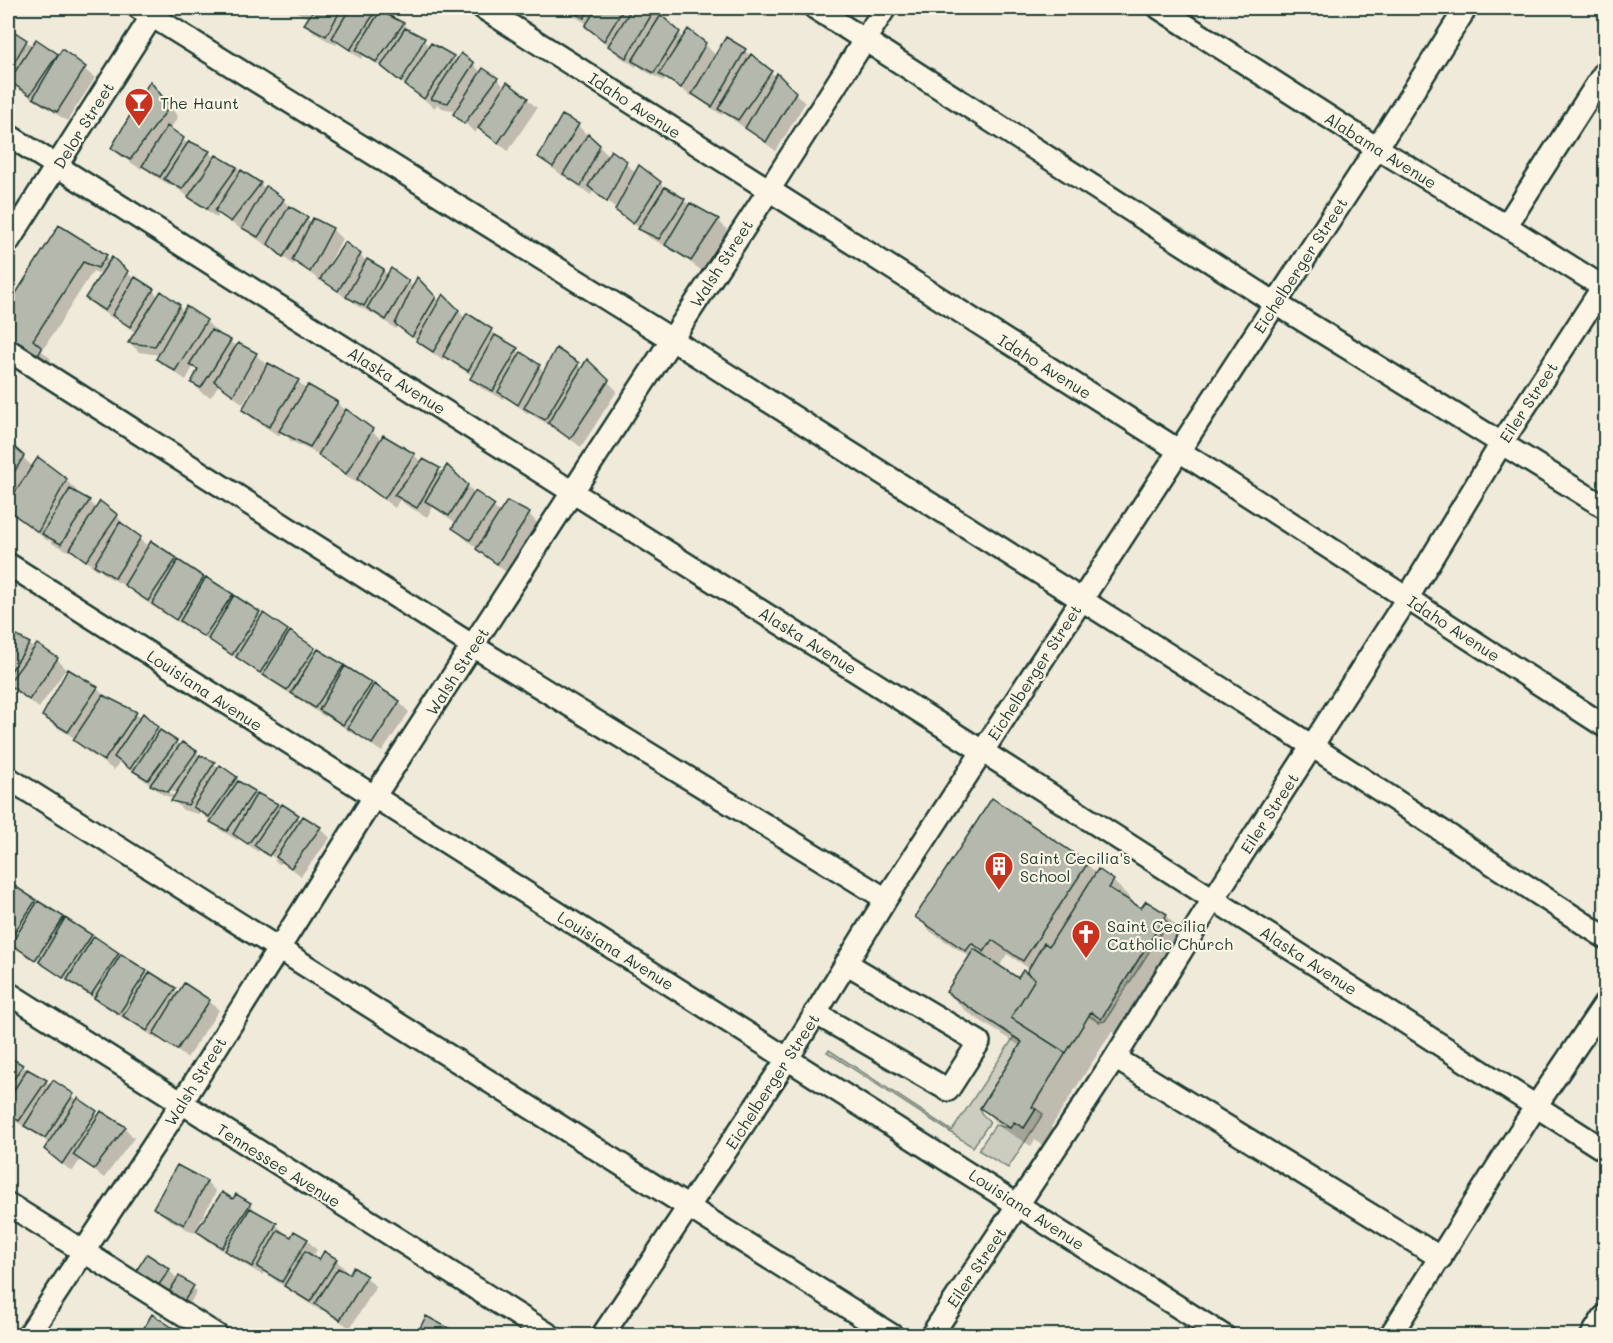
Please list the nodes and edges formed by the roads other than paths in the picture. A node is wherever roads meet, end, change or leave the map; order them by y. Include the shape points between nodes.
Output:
1 (483, 8) edge
2 (815, 8) edge
3 (885, 8) edge
4 (1159, 8) edge
5 (1466, 8) edge
6 (149, 10) edge
7 (865, 39) junction
8 (1605, 70) edge
9 (8, 135) edge
10 (1377, 148) junction
11 (57, 167) junction
12 (769, 190) junction
13 (1506, 226) junction
14 (8, 242) edge
15 (1604, 286) edge
16 (1275, 303) junction
17 (671, 339) junction
18 (8, 351) edge
19 (1500, 444) junction
20 (1178, 450) junction
21 (574, 491) junction
22 (1605, 508) edge
23 (8, 564) edge
24 (1408, 597) junction
25 (1081, 601) junction
26 (473, 646) junction
27 (1605, 727) edge
28 (1312, 746) junction
29 (982, 751) junction
30 (8, 778) edge
31 (374, 797) junction
32 (1214, 898) junction
33 (886, 899) junction
34 (1605, 938) edge
35 (278, 948) junction
36 (846, 963) junction
37 (8, 993) edge
38 (1605, 1002) edge
39 (815, 1013) junction
40 (788, 1058) junction
41 (1115, 1058) junction
42 (181, 1104) junction
43 (1536, 1106) junction
44 (1605, 1151) edge
45 (8, 1204) edge
46 (1018, 1204) junction
47 (690, 1206) junction
48 (84, 1252) junction
49 (1441, 1258) junction
50 (1605, 1319) edge
51 (28, 1335) edge
52 (218, 1335) edge
53 (551, 1335) edge
54 (602, 1335) edge
55 (893, 1335) edge
56 (931, 1335) edge
57 (1224, 1335) edge
58 (1390, 1335) edge
59 (1595, 1335) edge

1 - 12 street, Idaho Avenue
2 - 7 street
3 - 7 street, Walsh Street
4 - 10 street, Alabama Avenue
5 - 10 street, Eichelberger Street
6 - 11 street, Delor Street
6 - 17 street
7 - 12 street, Walsh Street
7 - 16 street
8 - 13 street
9 - 11 street, Alaska Avenue
10 - 13 street, Alabama Avenue
10 - 16 street, Eichelberger Street
11 - 14 street, Delor Street
11 - 21 street, Alaska Avenue
12 - 17 street, Walsh Street
12 - 20 street, Idaho Avenue
13 - 15 street, Alabama Avenue
15 - 19 street, Eiler Street
16 - 19 street
16 - 20 street, Eichelberger Street
17 - 21 street, Walsh Street
17 - 25 street
18 - 26 street
19 - 22 street
19 - 24 street, Eiler Street
20 - 24 street, Idaho Avenue
20 - 25 street, Eichelberger Street
21 - 26 street, Walsh Street
21 - 29 street, Alaska Avenue
23 - 31 street, Louisiana Avenue
24 - 27 street, Idaho Avenue
24 - 28 street, Eiler Street
25 - 28 street
25 - 29 street, Eichelberger Street
26 - 31 street, Walsh Street
26 - 33 street
28 - 32 street, Eiler Street
28 - 34 street
29 - 32 street, Alaska Avenue
29 - 33 street, Eichelberger Street
30 - 35 street
31 - 35 street, Walsh Street
31 - 40 street, Louisiana Avenue
32 - 41 street, Eiler Street
32 - 43 street, Alaska Avenue
33 - 36 street, Eichelberger Street
35 - 42 street, Walsh Street
35 - 47 street
36 - 39 street, Eichelberger Street
36 - 39 street via 979,1042 948,1090
37 - 42 street, Tennessee Avenue
38 - 43 street
39 - 40 street, Eichelberger Street
40 - 46 street, Louisiana Avenue
40 - 47 street, Eichelberger Street
41 - 46 street, Eiler Street
41 - 49 street
42 - 48 street, Walsh Street
42 - 53 street, Tennessee Avenue
43 - 44 street, Alaska Avenue
43 - 49 street
45 - 48 street
46 - 56 street, Eiler Street
46 - 57 street, Louisiana Avenue
47 - 54 street, Eichelberger Street
47 - 55 street
48 - 51 street, Walsh Street
48 - 52 street
49 - 58 street
50 - 59 main road

